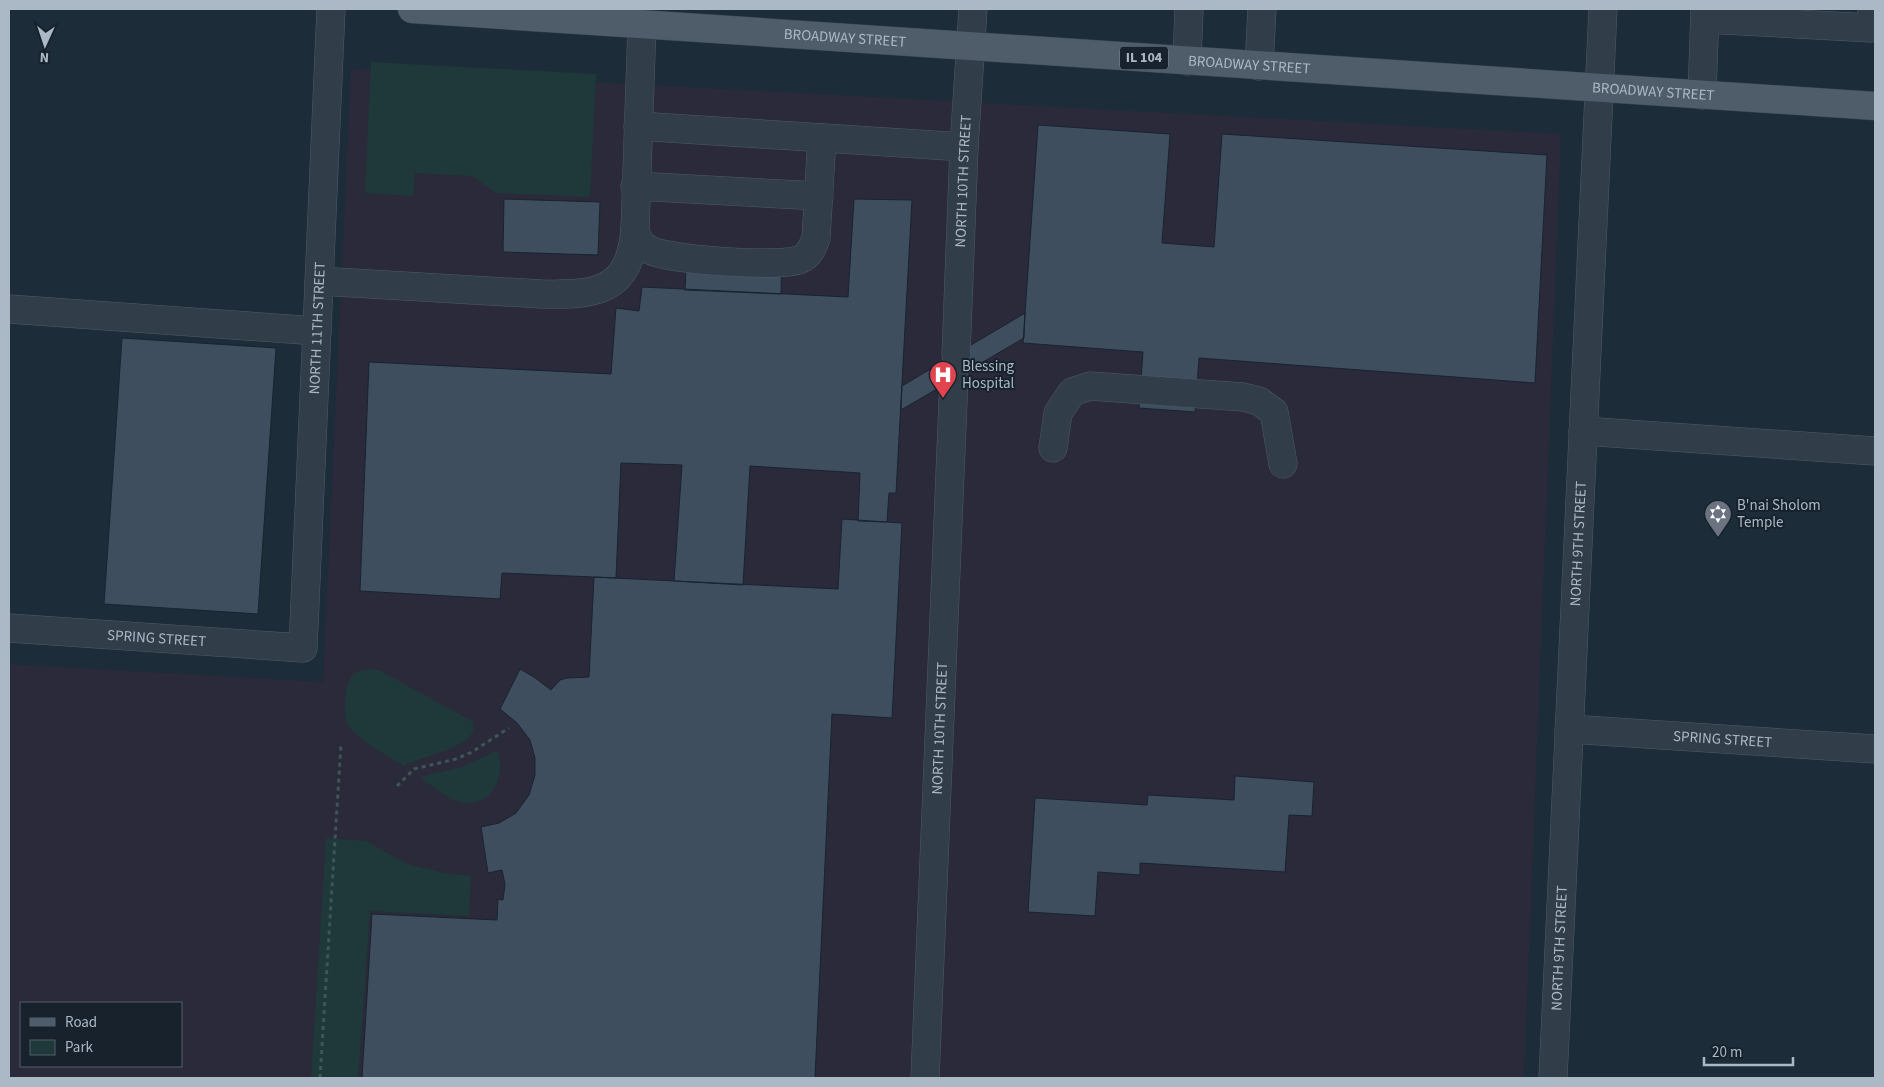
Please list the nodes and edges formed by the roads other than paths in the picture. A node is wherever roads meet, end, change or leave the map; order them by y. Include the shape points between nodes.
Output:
1 (331, 9) edge
2 (412, 9) edge
3 (972, 9) edge
4 (1189, 9) edge
5 (1262, 9) edge
6 (1603, 9) edge
7 (1872, 9) edge
8 (1705, 14) edge
9 (642, 25) junction
10 (970, 47) junction
11 (1187, 61) junction
12 (1259, 66) junction
13 (1600, 88) junction
14 (1702, 95) junction
15 (1875, 106) edge
16 (638, 126) junction
17 (822, 138) junction
18 (964, 147) junction
19 (635, 186) junction
20 (819, 196) junction
21 (636, 235) junction
22 (319, 281) junction
23 (9, 309) edge
24 (317, 331) junction
25 (1583, 432) junction
26 (1053, 448) dead end
27 (1875, 451) edge
28 (1284, 464) dead end
29 (9, 628) edge
30 (303, 648) joint
31 (1569, 729) junction
32 (1875, 749) edge
33 (925, 1078) edge
34 (1553, 1078) edge

1 - 22 street, NORTH 11TH STREET
2 - 9 main road, BROADWAY STREET / IL 104
3 - 10 street, NORTH 10TH STREET
4 - 11 street
5 - 12 street
6 - 13 street, NORTH 9TH STREET
7 - 8 street via 1870,28
8 - 14 street
9 - 10 main road, BROADWAY STREET / IL 104
9 - 16 street
10 - 11 main road, BROADWAY STREET / IL 104
10 - 18 street, NORTH 10TH STREET
11 - 12 main road, BROADWAY STREET / IL 104
12 - 13 main road, BROADWAY STREET / IL 104
13 - 14 main road, BROADWAY STREET / IL 104
13 - 25 street, NORTH 9TH STREET
14 - 15 main road, BROADWAY STREET / IL 104
16 - 17 street
16 - 19 street
17 - 18 street
17 - 20 street
18 - 33 street, NORTH 10TH STREET
19 - 20 street
19 - 21 street
20 - 21 street via 816,238 811,251 803,259 790,263 674,257 650,250
21 - 22 street via 621,272 610,284 595,292 541,294
22 - 24 street, NORTH 11TH STREET
23 - 24 street
24 - 30 street, NORTH 11TH STREET
25 - 27 street
25 - 31 street, NORTH 9TH STREET
26 - 28 street via 1058,413 1072,392 1090,386 1243,397 1259,401 1274,412
29 - 30 street, SPRING STREET
31 - 32 street, SPRING STREET
31 - 34 street, NORTH 9TH STREET

